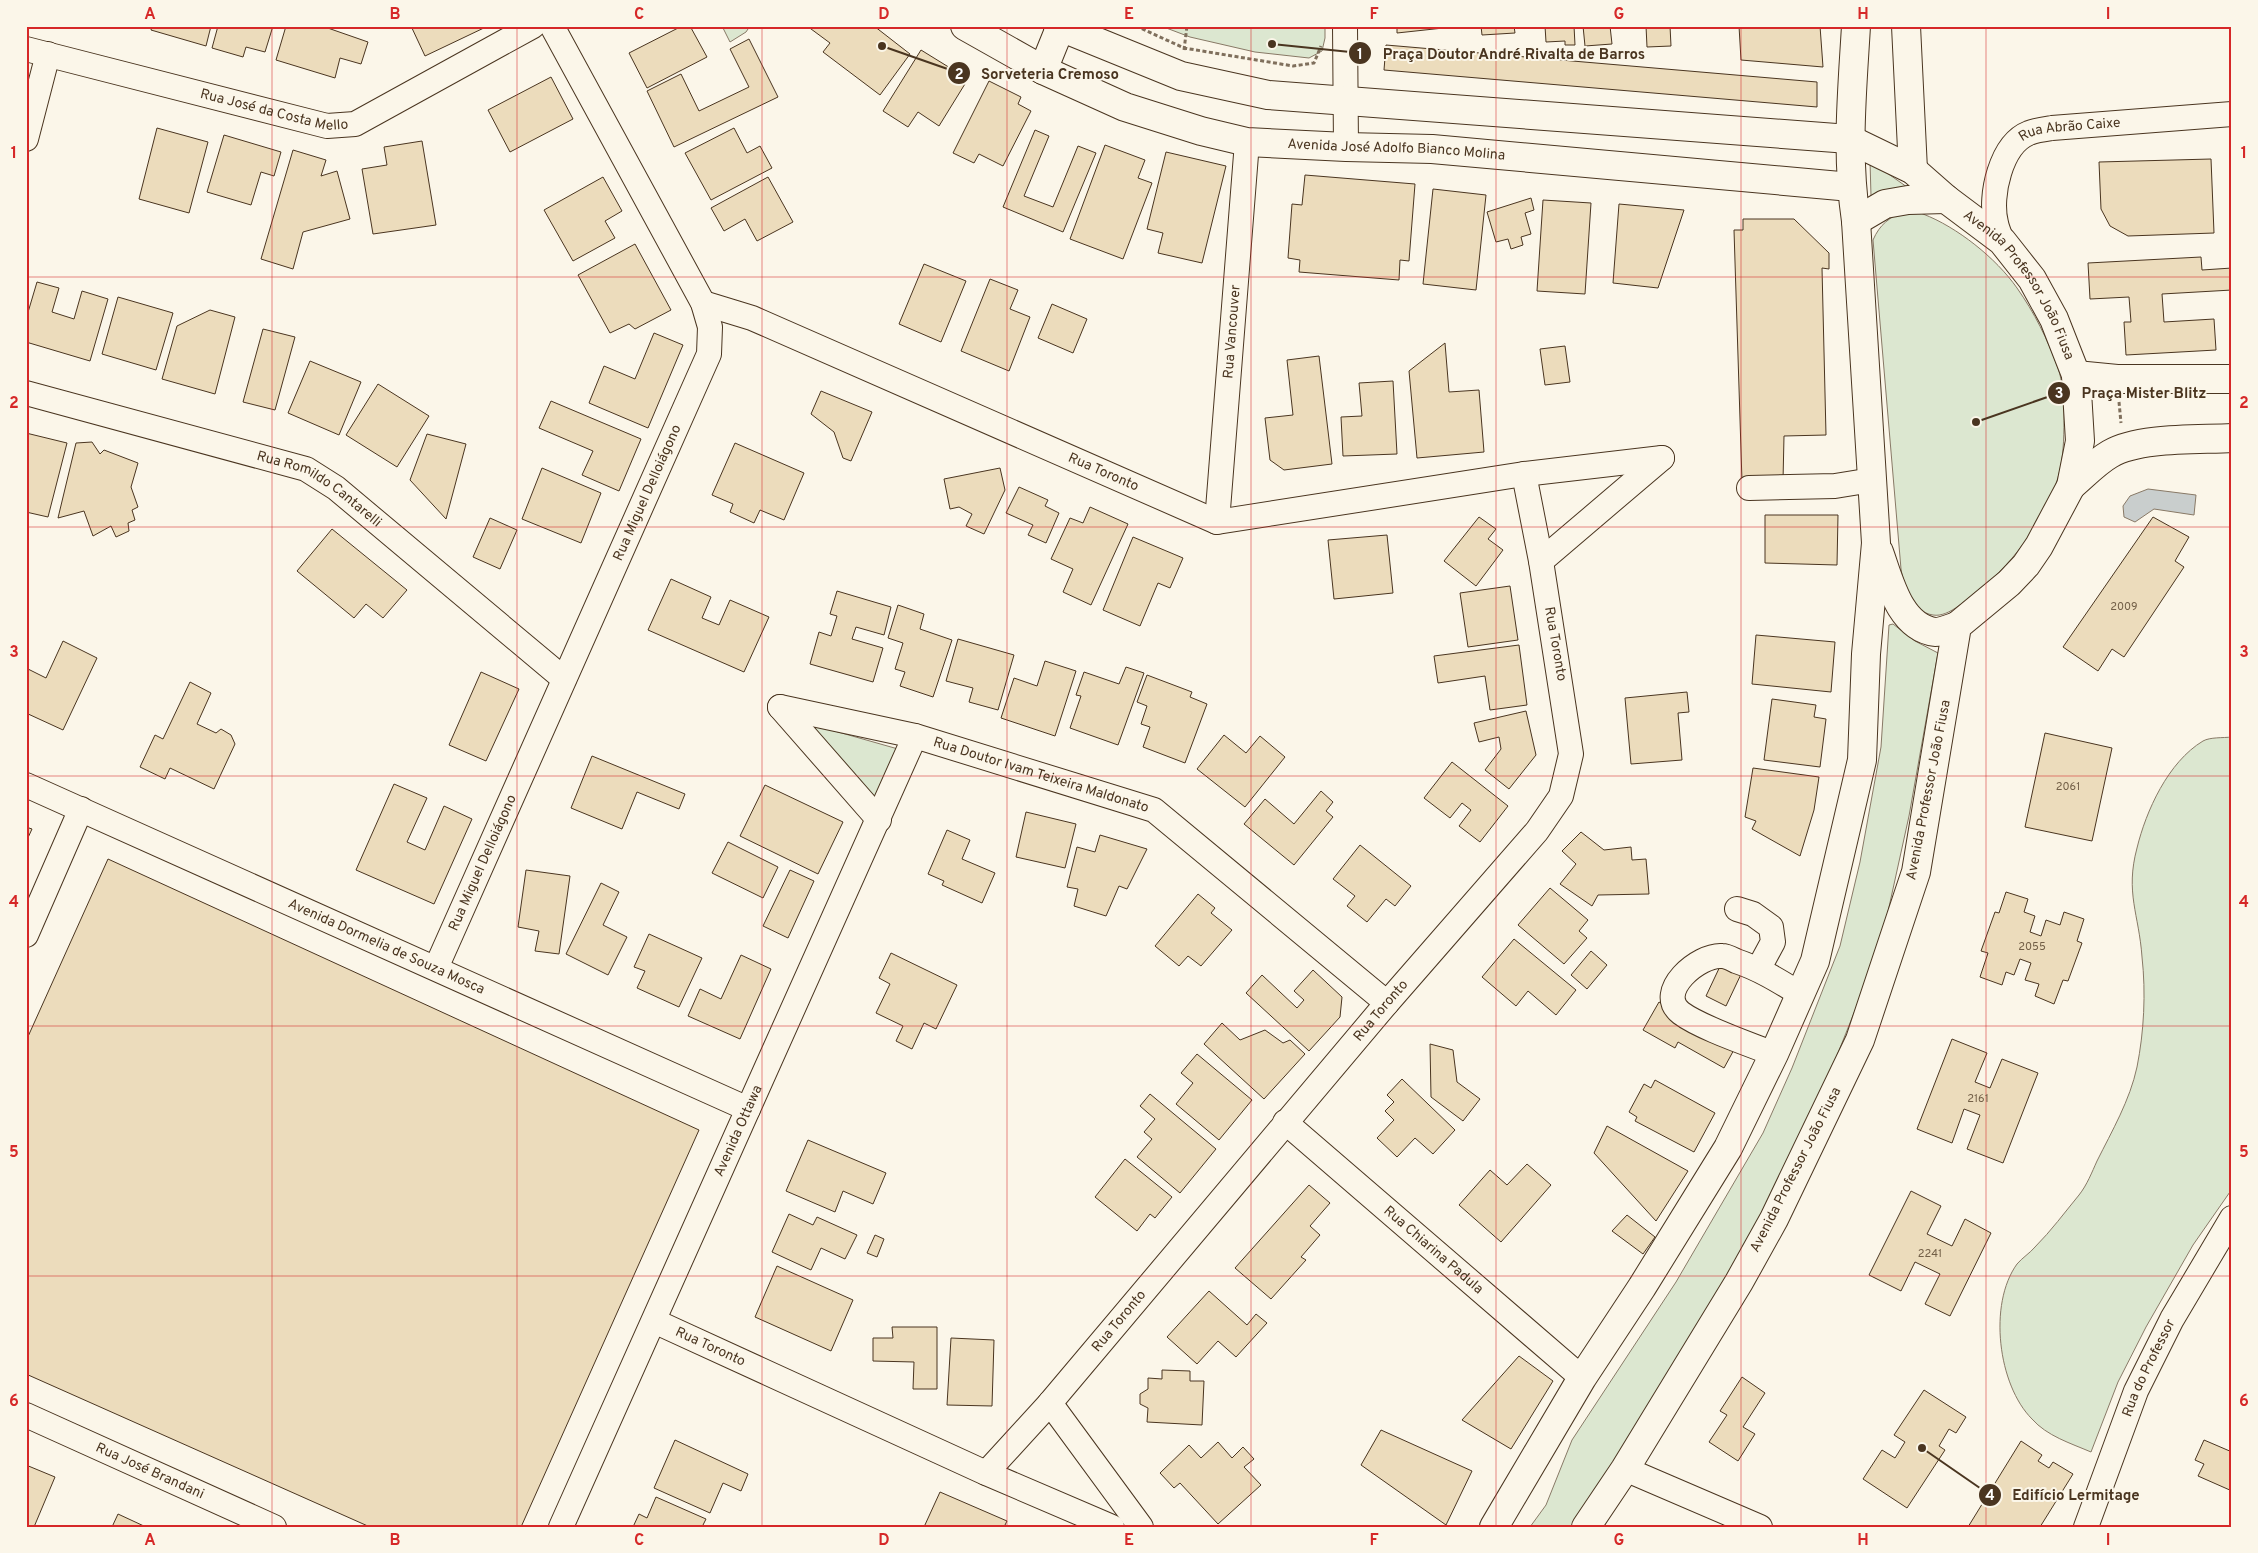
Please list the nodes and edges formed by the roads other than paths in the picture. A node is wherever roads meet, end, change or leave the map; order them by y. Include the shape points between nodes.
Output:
1 (533, 26) edge
2 (552, 26) edge
3 (965, 26) edge
4 (1345, 26) edge
5 (1856, 26) edge
6 (1906, 26) edge
7 (1059, 27) edge
8 (37, 52) edge
9 (1043, 70) junction
10 (1348, 102) junction
11 (2232, 114) edge
12 (26, 139) edge
13 (1849, 139) junction
14 (1247, 142) junction
15 (1346, 147) junction
16 (1913, 170) junction
17 (1851, 187) junction
18 (1946, 199) junction
19 (1856, 222) junction
20 (2002, 241) junction
21 (703, 303) junction
22 (2076, 375) junction
23 (2232, 380) edge
24 (26, 393) edge
25 (2232, 438) edge
26 (1524, 474) junction
27 (1872, 480) junction
28 (2071, 486) junction
29 (1749, 488) dead end
30 (1218, 522) junction
31 (1876, 543) junction
32 (1541, 561) junction
33 (1957, 626) junction
34 (564, 679) junction
35 (915, 736) junction
36 (26, 785) edge
37 (82, 809) junction
38 (879, 820) junction
39 (1737, 909) dead end
40 (26, 935) edge
41 (436, 968) junction
42 (1759, 968) junction
43 (1800, 994) junction
44 (1387, 1002) junction
45 (1774, 1054) junction
46 (748, 1109) junction
47 (1285, 1122) junction
48 (2232, 1218) edge
49 (654, 1321) junction
50 (1582, 1378) junction
51 (1050, 1403) junction
52 (26, 1415) edge
53 (1625, 1469) junction
54 (986, 1473) junction
55 (274, 1527) edge
56 (561, 1527) edge
57 (1112, 1527) edge
58 (1141, 1527) edge
59 (1494, 1527) edge
60 (1586, 1527) edge
61 (1760, 1527) edge
62 (2086, 1527) edge

1 - 8 street, Rua José da Costa Mello via 356,124 327,126
2 - 21 street, Rua Miguel Delloiágono
3 - 9 main road, Avenida José Adolfo Bianco Molina
4 - 10 street
5 - 13 main road
6 - 16 main road
7 - 9 main road
7 - 10 main road via 1181,76 1268,95
8 - 12 street
9 - 14 main road, Avenida José Adolfo Bianco Molina via 1125,107
10 - 13 main road
10 - 15 street
11 - 20 street, Rua Abrão Caixe via 2052,128 2028,133 2012,146 1998,173 1995,221
13 - 16 main road, Avenida Professor João Fiusa
13 - 17 main road
14 - 15 main road, Avenida José Adolfo Bianco Molina
14 - 30 street, Rua Vancouver
15 - 17 main road, Avenida José Adolfo Bianco Molina via 1432,149
16 - 18 main road, Avenida Professor João Fiusa
17 - 19 main road
18 - 19 main road via 1885,204
18 - 20 main road, Avenida Professor João Fiusa
19 - 27 main road
20 - 22 main road, Avenida Professor João Fiusa via 2032,279 2054,319
21 - 30 street, Rua Toronto via 752,318
21 - 34 street, Rua Miguel Delloiágono via 710,327 709,354
22 - 23 main road via 2116,379
22 - 28 main road, Avenida Professor João Fiusa via 2080,442
24 - 34 street, Rua Romildo Cantarelli via 306,469 336,488
25 - 28 main road via 2143,443 2109,454
26 - 30 street
26 - 32 street, Rua Toronto
26 - 32 street via 1662,458
27 - 29 street via 1834,486
27 - 31 main road
28 - 33 main road, Avenida Professor João Fiusa via 2040,546 2026,564
31 - 33 main road via 1898,606 1919,626 1936,632
31 - 43 main road via 1866,654 1862,760 1815,961
32 - 44 street, Rua Toronto via 1571,754 1561,796 1537,831
33 - 53 main road, Avenida Professor João Fiusa via 1916,872 1860,1040 1774,1219
34 - 41 street, Rua Miguel Delloiágono
35 - 38 street, Avenida Ottawa
35 - 38 street, Rua Doutor Ivam Teixeira Maldonato via 780,707
35 - 44 street, Rua Doutor Ivam Teixeira Maldonato via 1154,810
36 - 37 street, Avenida Dormelia de Souza Mosca
37 - 40 street
37 - 41 street, Avenida Dormelia de Souza Mosca
38 - 46 street, Avenida Ottawa
39 - 42 street via 1753,914 1771,927 1773,942
41 - 46 street, Avenida Dormelia de Souza Mosca
42 - 43 street
42 - 45 street via 1722,956 1702,960 1684,973 1672,998 1679,1012 1694,1021
43 - 45 main road
44 - 47 street, Rua Toronto
45 - 50 main road via 1728,1148
46 - 49 street, Avenida Ottawa
47 - 50 street, Rua Chiarina Padula
47 - 51 street, Rua Toronto
48 - 62 street, Rua do Professor via 2172,1319 2136,1391
49 - 54 street, Rua Toronto
49 - 56 street, Avenida Ottawa
50 - 59 main road
51 - 54 street, Rua Toronto
51 - 58 street
52 - 55 street, Rua José Brandani
53 - 60 main road, Avenida Professor João Fiusa
53 - 61 street
54 - 57 street, Rua Toronto

